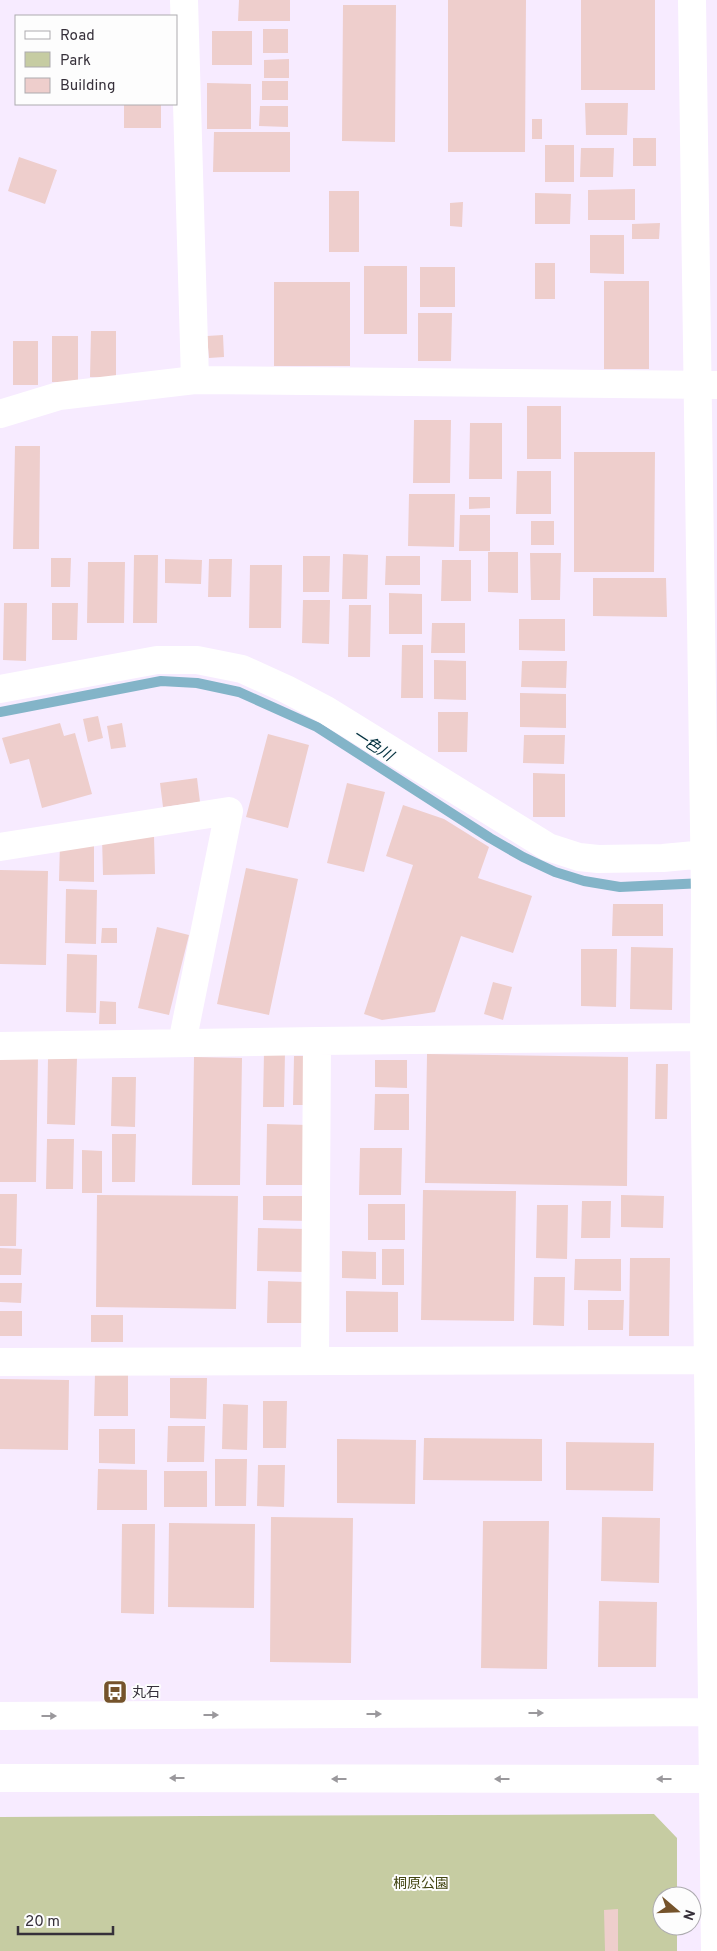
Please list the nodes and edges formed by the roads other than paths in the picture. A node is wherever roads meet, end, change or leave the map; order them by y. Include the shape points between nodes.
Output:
1 (184, 0) edge
2 (692, 0) edge
3 (195, 380) junction
4 (707, 385) edge
5 (0, 414) edge
6 (0, 689) edge
7 (0, 846) edge
8 (708, 857) edge
9 (709, 903) edge
10 (704, 1038) junction
11 (317, 1041) junction
12 (182, 1043) junction
13 (0, 1046) edge
14 (712, 1360) edge
15 (315, 1361) junction
16 (0, 1362) edge
17 (714, 1712) edge
18 (0, 1716) edge
19 (0, 1778) edge
20 (715, 1779) edge
21 (715, 1951) edge

1 - 3 street
2 - 4 street
3 - 4 street
3 - 5 street via 59,396
4 - 8 street
6 - 8 street via 157,660 197,660 242,670 326,710 548,847 598,859
7 - 12 street via 229,811
8 - 9 street
9 - 10 street
10 - 11 street
10 - 14 street
11 - 12 street
11 - 15 street
12 - 13 street
14 - 15 street
14 - 17 street
15 - 16 street
18 -> 17 street
17 - 20 street
20 -> 19 street
20 - 21 street

